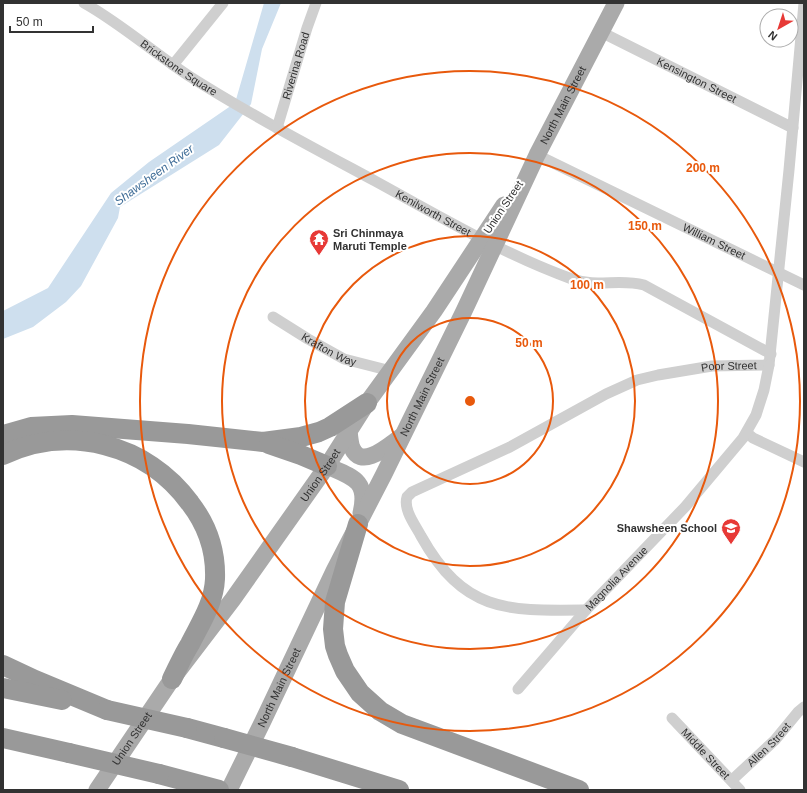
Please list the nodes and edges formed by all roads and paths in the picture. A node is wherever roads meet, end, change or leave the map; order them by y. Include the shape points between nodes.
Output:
1 (84, 3) edge
2 (223, 3) edge
3 (316, 3) edge
4 (616, 3) edge
5 (804, 3) edge
6 (601, 32) junction
7 (173, 65) junction
8 (277, 128) junction
9 (793, 128) junction
10 (537, 155) junction
11 (488, 242) junction
12 (779, 274) junction
13 (804, 285) edge
14 (272, 317) dead end
15 (770, 360) junction
16 (391, 371) junction
17 (368, 403) junction
18 (349, 432) junction
19 (3, 435) edge
20 (404, 435) junction
21 (750, 436) junction
22 (263, 442) junction
23 (3, 455) edge
24 (804, 462) edge
25 (327, 466) junction
26 (358, 524) junction
27 (586, 610) junction
28 (3, 665) edge
29 (172, 679) junction
30 (3, 688) edge
31 (518, 689) dead end
32 (804, 707) edge
33 (106, 710) junction
34 (672, 718) dead end
35 (3, 738) edge
36 (732, 780) junction
37 (212, 788) edge
38 (97, 790) edge
39 (229, 790) edge
40 (399, 790) edge
41 (579, 790) edge
42 (740, 790) edge

1 - 7 street, Brickstone Square
2 - 7 street
3 - 8 street, Riverina Road
4 - 6 main road, North Main Street
5 - 9 street, Poor Street
6 - 9 street, Kensington Street
6 - 10 main road, North Main Street
7 - 8 street, Brickstone Square
8 - 11 street, Kenilworth Street
9 - 12 street, Poor Street
10 - 11 main road, Union Street
10 - 12 street, William Street
11 - 15 street, Kenilworth Street via 581,282 644,285
11 - 16 main road, Union Street
11 - 20 main road, North Main Street
12 - 13 street, William Street
12 - 15 street, Poor Street
14 - 16 street, Krafton Way via 344,358
15 - 21 street, Magnolia Avenue
15 - 27 street, Poor Street via 693,368 625,384 510,447 412,492 406,500 406,508 442,568 472,595 493,604 517,609
16 - 17 main road, Union Street
17 - 18 main road, Union Street
17 - 22 highway via 319,432
18 - 20 main road via 352,448 366,457 379,453
18 - 25 main road, Union Street
19 - 22 highway via 31,427 72,425
20 - 26 main road, North Main Street
21 - 24 street
21 - 27 street, Magnolia Avenue
22 - 25 highway via 301,454
23 - 29 highway via 25,446 52,441 79,441 105,445 152,465 171,481 191,504 206,530 213,550 214,588 205,615
25 - 26 main road via 353,479 361,487 363,502
25 - 29 main road, Union Street via 233,599
26 - 39 main road, North Main Street
26 - 41 highway via 335,602 333,629 339,659 360,693 380,712 402,724
27 - 31 street, Magnolia Avenue
28 - 33 highway
29 - 38 main road, Union Street
30 - 33 highway
32 - 36 street, Allen Street via 775,740
33 - 40 highway, bridge via 224,738
34 - 36 street, Middle Street
35 - 37 highway, bridge
36 - 42 street, Middle Street

